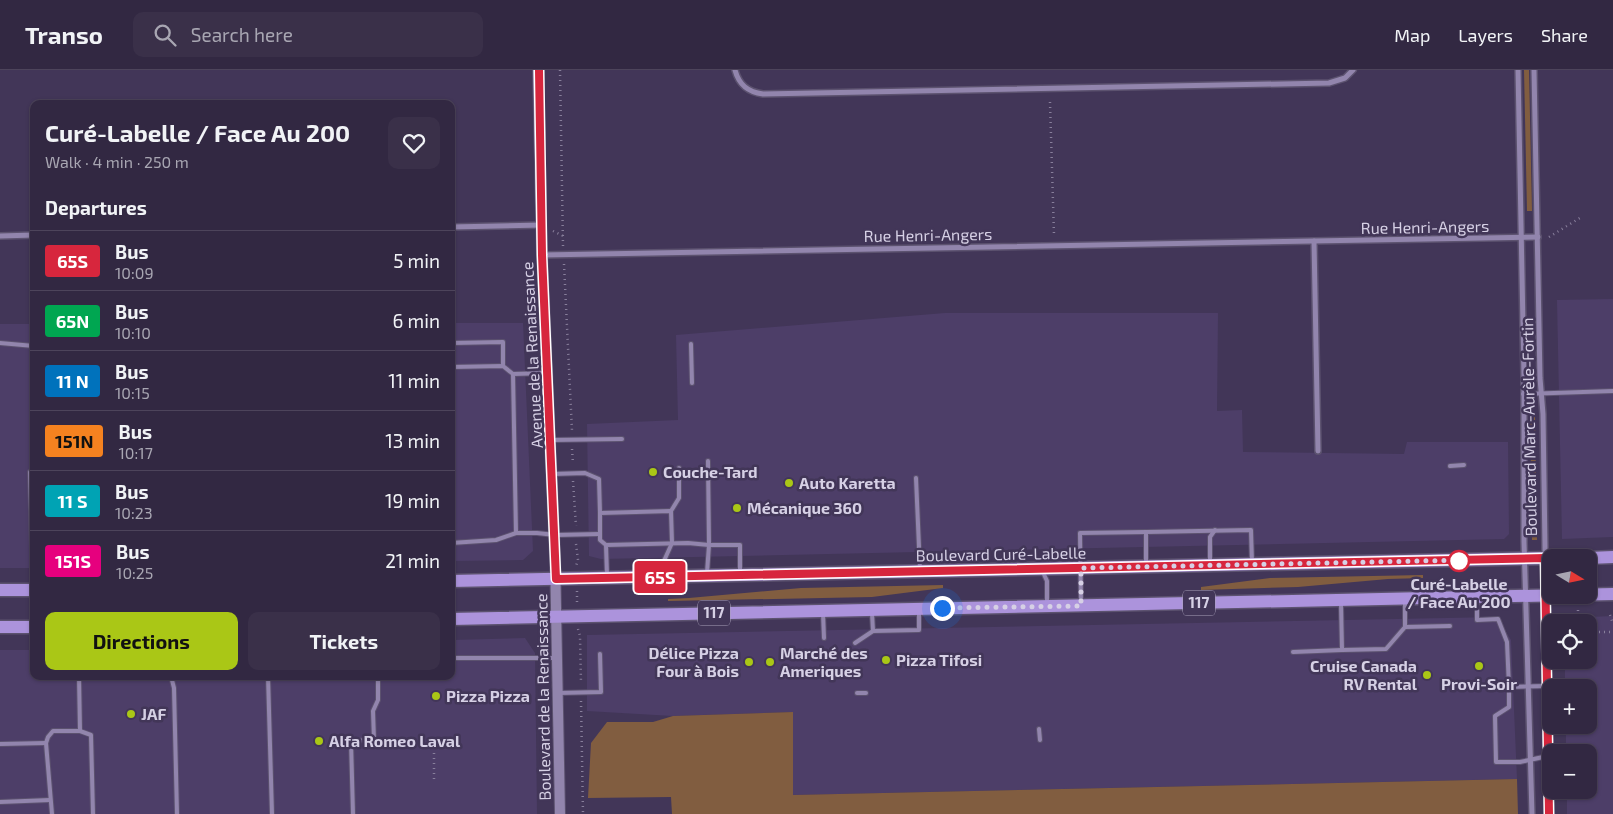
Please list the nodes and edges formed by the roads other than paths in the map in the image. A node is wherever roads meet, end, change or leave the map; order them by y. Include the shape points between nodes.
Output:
1 (538, 70) edge
2 (735, 70) edge
3 (1353, 70) edge
4 (1518, 70) edge
5 (1534, 70) edge
6 (542, 225) junction
7 (455, 227) edge
8 (0, 236) edge
9 (30, 236) edge
10 (1521, 237) junction
11 (1538, 237) junction
12 (1314, 241) junction
13 (542, 255) junction
14 (455, 342) edge
15 (0, 343) edge
16 (692, 344) dead end
17 (30, 346) edge
18 (503, 366) junction
19 (455, 367) edge
20 (548, 373) junction
21 (513, 374) junction
22 (692, 383) dead end
23 (1613, 392) edge
24 (1541, 393) junction
25 (1523, 394) junction
26 (622, 439) dead end
27 (551, 440) junction
28 (1318, 451) dead end
29 (708, 461) dead end
30 (1464, 465) dead end
31 (1450, 466) dead end
32 (679, 468) dead end
33 (552, 474) junction
34 (916, 478) dead end
35 (671, 511) junction
36 (600, 513) junction
37 (1215, 530) junction
38 (1146, 532) junction
39 (516, 533) junction
40 (600, 534) junction
41 (555, 535) junction
42 (455, 544) edge
43 (672, 544) junction
44 (606, 545) junction
45 (709, 545) junction
46 (1548, 549) edge
47 (1613, 557) edge
48 (1542, 558) edge
49 (1598, 558) edge
50 (1524, 559) junction
51 (1252, 565) junction
52 (1210, 566) junction
53 (1146, 567) junction
54 (1081, 568) junction
55 (1041, 569) junction
56 (920, 572) junction
57 (740, 575) junction
58 (707, 576) junction
59 (664, 577) junction
60 (607, 578) junction
61 (556, 579) junction
62 (455, 581) edge
63 (0, 590) edge
64 (30, 590) edge
65 (1613, 594) edge
66 (1598, 595) edge
67 (1526, 597) junction
68 (1542, 597) edge
69 (1477, 598) junction
70 (1405, 599) junction
71 (1341, 600) junction
72 (1546, 604) edge
73 (1081, 606) junction
74 (1047, 607) junction
75 (919, 609) junction
76 (872, 610) junction
77 (823, 611) junction
78 (556, 616) junction
79 (455, 619) edge
80 (1450, 626) dead end
81 (0, 627) edge
82 (30, 627) edge
83 (1405, 627) junction
84 (873, 630) junction
85 (824, 638) dead end
86 (855, 643) dead end
87 (1342, 650) junction
88 (1293, 652) dead end
89 (600, 654) dead end
90 (455, 658) edge
91 (557, 658) junction
92 (1547, 679) edge
93 (79, 680) edge
94 (171, 680) edge
95 (268, 680) edge
96 (378, 680) edge
97 (1542, 686) edge
98 (1509, 687) junction
99 (1528, 687) junction
100 (558, 693) junction
101 (856, 693) dead end
102 (866, 693) dead end
103 (1039, 729) dead end
104 (80, 731) junction
105 (1040, 740) dead end
106 (46, 743) junction
107 (0, 744) edge
108 (1542, 757) edge
109 (1529, 760) junction
110 (1549, 799) edge
111 (50, 800) junction
112 (0, 802) edge
113 (52, 814) edge
114 (93, 814) edge
115 (177, 814) edge
116 (272, 814) edge
117 (353, 814) edge
118 (560, 814) edge
119 (1532, 814) edge
120 (1549, 814) edge

1 - 6 street, Avenue de la Renaissance
2 - 3 street via 743,86 751,92 763,94 1329,83 1345,78
4 - 10 street, Boulevard Marc-Aurèle-Fortin
5 - 11 street, Boulevard Marc-Aurèle-Fortin
6 - 7 street
6 - 13 street, Avenue de la Renaissance
8 - 9 street
10 - 11 street, Rue Henri-Angers
10 - 12 street, Rue Henri-Angers
10 - 25 street, Boulevard Marc-Aurèle-Fortin
11 - 24 street, Boulevard Marc-Aurèle-Fortin
12 - 13 street, Rue Henri-Angers
12 - 28 street
13 - 20 street, Avenue de la Renaissance
14 - 18 lane via 503,342
15 - 17 lane
16 - 22 lane
18 - 19 lane
18 - 21 lane
20 - 21 lane
20 - 27 street, Avenue de la Renaissance
21 - 39 lane
23 - 24 lane
24 - 25 lane
24 - 46 street, Boulevard Marc-Aurèle-Fortin
25 - 50 street, Boulevard Marc-Aurèle-Fortin
26 - 27 lane
27 - 33 street, Avenue de la Renaissance
29 - 45 lane
30 - 31 lane
32 - 35 lane via 679,498
33 - 36 lane via 584,474 599,479
33 - 41 street, Avenue de la Renaissance
34 - 56 lane
35 - 36 lane
35 - 43 lane
36 - 40 lane
37 - 38 lane
37 - 51 lane via 1251,530
37 - 52 lane via 1210,537
38 - 53 lane
38 - 54 lane via 1080,533
39 - 41 lane
39 - 42 lane via 496,540
40 - 41 lane
40 - 44 lane via 600,540
41 - 61 street, Avenue de la Renaissance
43 - 44 lane
43 - 45 lane
43 - 59 lane via 663,563
44 - 60 lane
45 - 57 lane via 740,545
45 - 58 lane
47 - 49 main road
48 - 50 main road, Boulevard Curé-Labelle
50 - 51 main road, Boulevard Curé-Labelle
50 - 67 street, Boulevard Marc-Aurèle-Fortin
51 - 52 main road, Boulevard Curé-Labelle
52 - 53 main road, Boulevard Curé-Labelle
53 - 54 main road, Boulevard Curé-Labelle
54 - 55 main road, Boulevard Curé-Labelle
54 - 73 lane
55 - 56 main road, Boulevard Curé-Labelle
55 - 74 lane via 1047,581
56 - 57 main road, Boulevard Curé-Labelle
57 - 58 main road, Boulevard Curé-Labelle
58 - 59 main road, Boulevard Curé-Labelle
59 - 60 main road, Boulevard Curé-Labelle
60 - 61 main road, Boulevard Curé-Labelle
61 - 62 main road, Boulevard Curé-Labelle
61 - 78 street, Boulevard de la Renaissance
63 - 64 main road
65 - 66 main road, 117
67 - 68 main road, 117
67 - 69 main road, 117
67 - 99 street, Boulevard Marc-Aurèle-Fortin
69 - 70 main road, 117
69 - 98 lane via 1477,620 1498,619 1507,642
70 - 71 main road, 117
70 - 83 lane
71 - 73 main road, 117
71 - 87 lane
72 - 92 street, Boulevard Marc-Aurèle-Fortin
73 - 74 main road, 117
74 - 75 main road, 117
75 - 76 main road, 117
75 - 84 lane via 919,630
76 - 77 main road, 117
76 - 84 lane
77 - 78 main road, 117
77 - 85 lane
78 - 79 main road, 117
78 - 91 street, Boulevard de la Renaissance
80 - 83 lane
81 - 82 main road
83 - 87 lane via 1386,649
84 - 86 lane
87 - 88 lane
89 - 100 lane via 601,692
90 - 91 lane
91 - 100 street, Boulevard de la Renaissance
93 - 104 lane
94 - 115 lane
95 - 116 lane
96 - 117 lane via 378,700 373,712 374,740 351,741
97 - 99 lane
98 - 99 lane
98 - 109 lane via 1509,707 1495,716 1496,762
99 - 109 street, Boulevard Marc-Aurèle-Fortin
100 - 118 street, Boulevard de la Renaissance
101 - 102 lane
103 - 105 lane
104 - 106 lane via 53,731
104 - 114 lane via 91,735
106 - 107 lane
106 - 111 lane
108 - 109 lane
109 - 119 street, Boulevard Marc-Aurèle-Fortin
110 - 120 street, Boulevard Marc-Aurèle-Fortin
111 - 112 lane
111 - 113 lane

